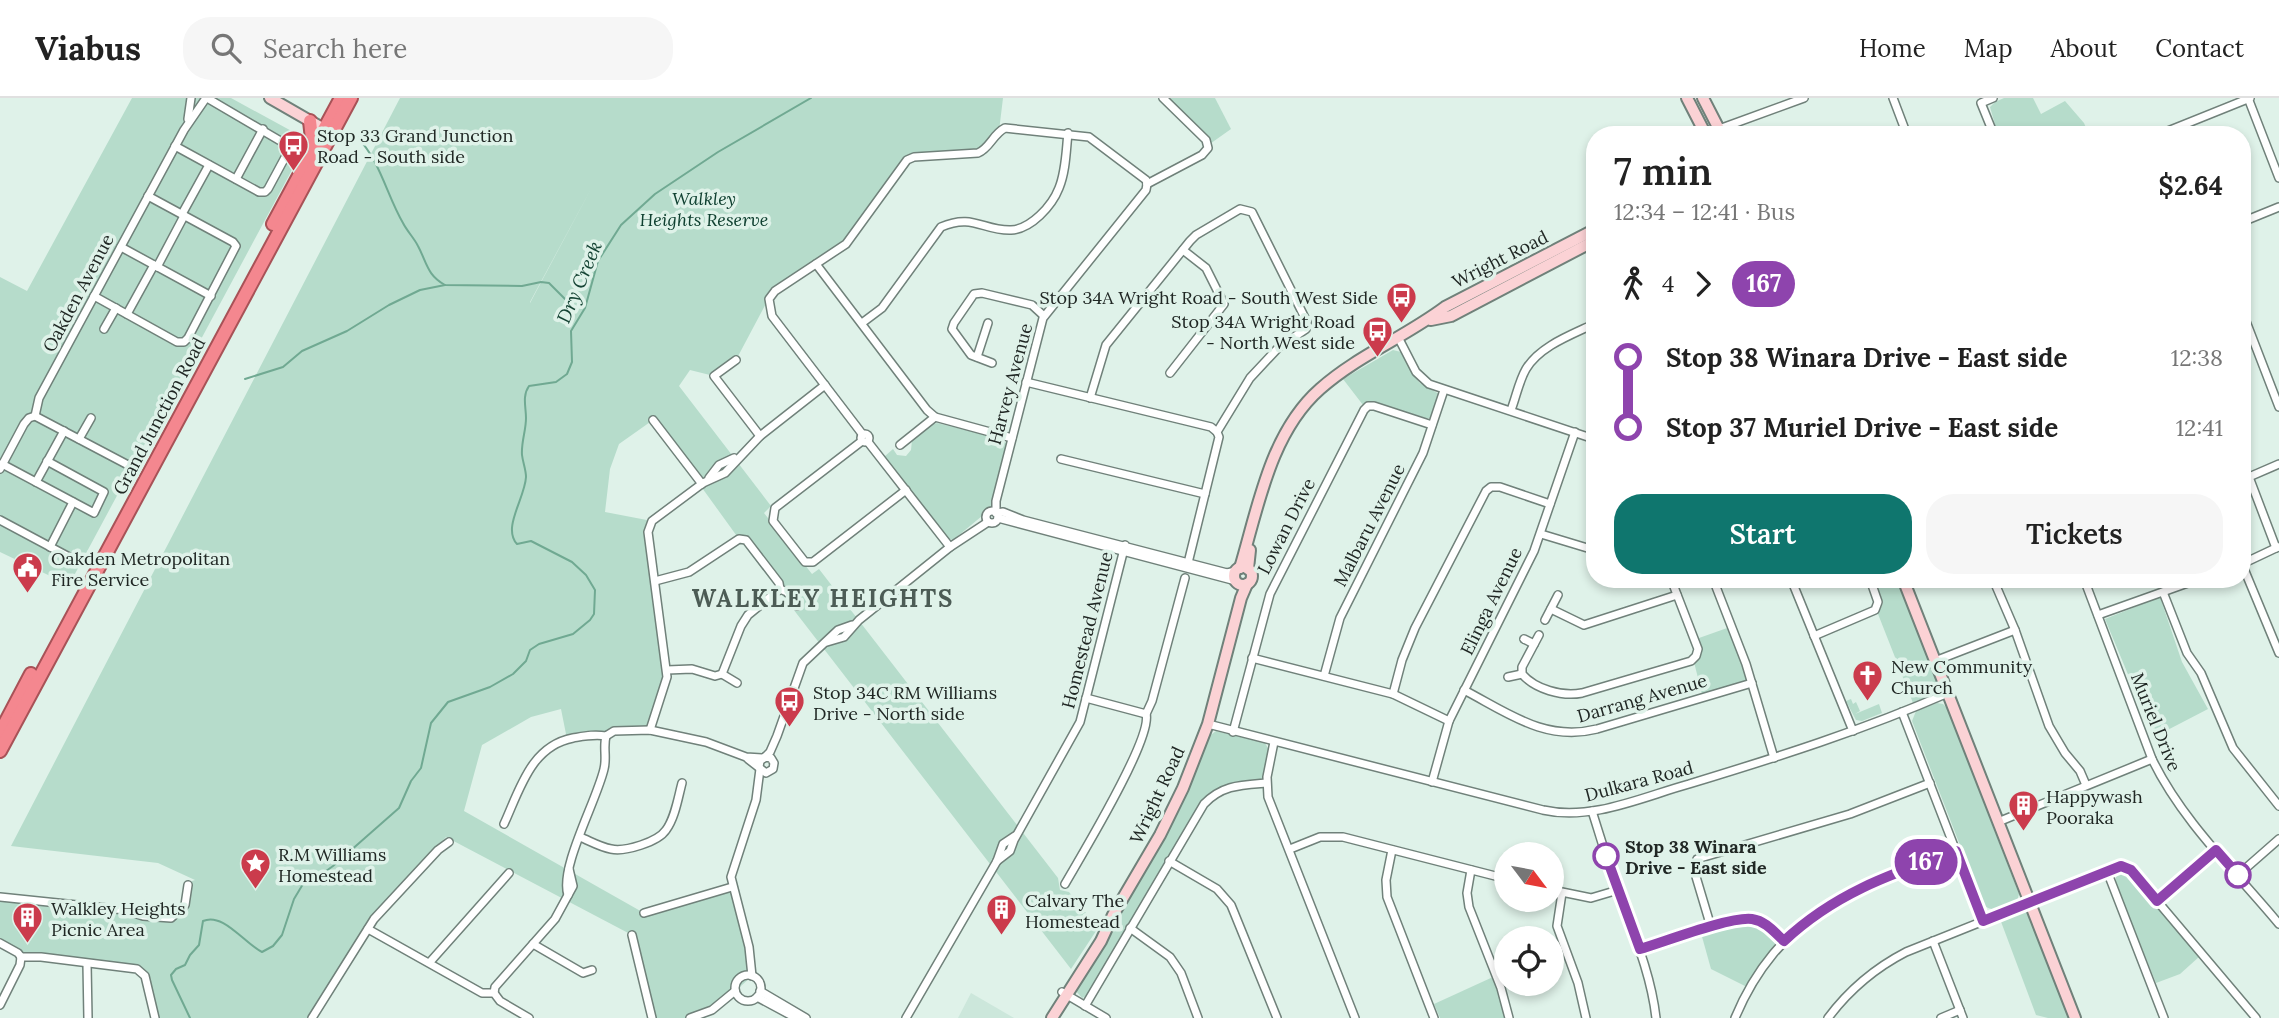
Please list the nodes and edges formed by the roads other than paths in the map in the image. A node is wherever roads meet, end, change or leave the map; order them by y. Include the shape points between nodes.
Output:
1 (191, 98) edge
2 (206, 98) edge
3 (270, 98) edge
4 (351, 98) edge
5 (1163, 98) edge
6 (1687, 98) edge
7 (1703, 98) edge
8 (1804, 98) edge
9 (1893, 98) edge
10 (1993, 98) edge
11 (2249, 98) edge
12 (340, 101) edge
13 (1789, 101) edge
14 (309, 120) junction
15 (1701, 126) edge
16 (1716, 126) edge
17 (1728, 126) edge
18 (1904, 126) edge
19 (1990, 126) edge
20 (2180, 126) edge
21 (263, 129) junction
22 (184, 130) junction
23 (328, 131) junction
24 (1068, 134) junction
25 (175, 146) junction
26 (313, 149) junction
27 (2276, 164) edge
28 (209, 165) junction
29 (2279, 178) edge
30 (236, 179) junction
31 (1147, 184) junction
32 (148, 196) junction
33 (2279, 207) edge
34 (183, 215) junction
35 (2251, 218) edge
36 (1586, 241) edge
37 (121, 247) junction
38 (1183, 250) junction
39 (816, 264) junction
40 (156, 266) junction
41 (94, 296) junction
42 (211, 296) junction
43 (116, 308) junction
44 (127, 314) junction
45 (1044, 316) junction
46 (862, 323) junction
47 (988, 323) dead end
48 (1586, 328) edge
49 (104, 329) dead end
50 (2251, 334) edge
51 (1398, 337) junction
52 (977, 358) junction
53 (736, 360) dead end
54 (992, 363) dead end
55 (1170, 373) dead end
56 (1026, 382) junction
57 (825, 385) junction
58 (1444, 390) junction
59 (1090, 398) junction
60 (2279, 407) edge
61 (1511, 411) junction
62 (35, 416) junction
63 (935, 417) junction
64 (91, 418) dead end
65 (653, 420) dead end
66 (1433, 425) junction
67 (64, 431) junction
68 (1217, 432) junction
69 (1575, 432) junction
70 (760, 436) junction
71 (1586, 436) edge
72 (1012, 438) junction
73 (79, 439) junction
74 (864, 439) junction
75 (900, 445) dead end
76 (1061, 459) dead end
77 (47, 461) junction
78 (2279, 464) edge
79 (128, 465) dead end
80 (1, 467) edge
81 (2251, 476) edge
82 (36, 482) junction
83 (704, 482) junction
84 (906, 490) junction
85 (2251, 491) edge
86 (1205, 494) junction
87 (73, 502) junction
88 (1550, 504) junction
89 (993, 515) junction
90 (0, 520) edge
91 (1541, 534) junction
92 (50, 547) junction
93 (950, 547) junction
94 (2278, 547) edge
95 (1124, 548) junction
96 (1586, 548) edge
97 (71, 558) dead end
98 (2251, 560) edge
99 (1187, 564) junction
100 (1241, 576) junction
101 (1185, 579) dead end
102 (655, 581) junction
103 (2251, 586) edge
104 (1674, 588) edge
105 (1716, 588) edge
106 (1795, 588) edge
107 (1873, 588) edge
108 (1907, 588) edge
109 (1997, 588) edge
110 (2088, 588) edge
111 (2174, 588) edge
112 (82, 589) junction
113 (780, 589) junction
114 (1181, 592) junction
115 (2163, 592) junction
116 (1190, 594) dead end
117 (1558, 595) dead end
118 (1677, 595) junction
119 (797, 606) dead end
120 (1551, 609) junction
121 (2098, 615) junction
122 (1545, 620) dead end
123 (2015, 630) junction
124 (1539, 635) dead end
125 (1814, 636) junction
126 (1524, 639) dead end
127 (1534, 644) junction
128 (2279, 653) edge
129 (1252, 658) junction
130 (1935, 661) junction
131 (667, 670) junction
132 (722, 674) junction
133 (1522, 674) junction
134 (1324, 676) junction
135 (1508, 677) dead end
136 (737, 683) dead end
137 (1752, 683) junction
138 (1464, 690) junction
139 (1393, 694) junction
140 (1948, 694) junction
141 (1086, 698) junction
142 (1902, 712) junction
143 (1146, 714) junction
144 (1449, 721) junction
145 (1208, 724) junction
146 (650, 730) junction
147 (1853, 731) junction
148 (1233, 732) junction
149 (0, 733) edge
150 (606, 736) junction
151 (1275, 742) junction
152 (0, 751) edge
153 (746, 757) junction
154 (766, 758) junction
155 (1774, 758) junction
156 (2152, 759) junction
157 (762, 770) junction
158 (1432, 782) junction
159 (682, 783) dead end
160 (1266, 783) junction
161 (1930, 783) junction
162 (2087, 785) junction
163 (2279, 806) edge
164 (1592, 811) junction
165 (1998, 822) junction
166 (504, 824) dead end
167 (580, 837) junction
168 (2279, 839) edge
169 (449, 842) dead end
170 (1290, 849) junction
171 (1392, 850) junction
172 (2216, 850) junction
173 (1956, 851) junction
174 (1170, 861) junction
175 (1471, 870) junction
176 (2107, 871) junction
177 (509, 873) dead end
178 (1494, 875) edge
179 (2238, 875) junction
180 (1065, 884) dead end
181 (188, 885) dead end
182 (732, 887) junction
183 (1618, 890) junction
184 (1564, 892) edge
185 (187, 894) junction
186 (197, 896) dead end
187 (0, 897) edge
188 (2157, 901) junction
189 (2030, 902) junction
190 (1559, 912) edge
191 (644, 913) dead end
192 (1983, 921) junction
193 (2279, 924) edge
194 (1711, 927) junction
195 (1130, 928) junction
196 (368, 929) junction
197 (632, 935) dead end
198 (1784, 941) junction
199 (1933, 941) junction
200 (0, 943) edge
201 (533, 944) junction
202 (1640, 949) junction
203 (21, 957) junction
204 (430, 962) junction
205 (87, 964) junction
206 (592, 970) dead end
207 (748, 976) junction
208 (494, 993) junction
209 (759, 994) junction
210 (1064, 994) junction
211 (737, 995) junction
212 (0, 1005) edge
213 (1085, 1006) junction
214 (1961, 1014) edge
215 (701, 1016) edge
216 (88, 1018) edge
217 (155, 1018) edge
218 (312, 1018) edge
219 (529, 1018) edge
220 (652, 1018) edge
221 (690, 1018) edge
222 (796, 1018) edge
223 (806, 1018) edge
224 (906, 1018) edge
225 (1045, 1018) edge
226 (1052, 1018) edge
227 (1106, 1018) edge
228 (1198, 1018) edge
229 (1277, 1018) edge
230 (1355, 1018) edge
231 (1434, 1018) edge
232 (1509, 1018) edge
233 (1586, 1018) edge
234 (1656, 1018) edge
235 (1735, 1018) edge
236 (1828, 1018) edge
237 (1941, 1018) edge
238 (2075, 1018) edge
239 (2164, 1018) edge
240 (2256, 1018) edge

1 - 22 street
2 - 21 street
2 - 22 street
3 - 14 main road
4 - 23 highway, Grand Junction Road
5 - 31 street via 1206,140 1208,148
6 - 15 main road
7 - 16 main road
8 - 13 street
9 - 18 street
10 - 19 street via 1981,103
11 - 20 street
11 - 27 street
12 - 14 main road
12 - 23 highway, Grand Junction Road
13 - 17 street
14 - 23 main road
14 - 26 highway
21 - 30 street
21 - 30 street via 289,145 268,189 259,192
22 - 25 street, Oakden Avenue
23 - 26 highway, Grand Junction Road
23 - 112 highway, Grand Junction Road
24 - 31 street via 1097,141
24 - 39 street via 1005,128 978,153 910,159 846,244
24 - 46 street via 1058,190 1037,218 1010,230 966,220 941,227 882,308
25 - 28 street
25 - 32 street, Oakden Avenue
26 - 112 highway, Grand Junction Road
27 - 29 street
28 - 30 street
28 - 34 street
31 - 45 street, Harvey Avenue
32 - 34 street
32 - 37 street, Oakden Avenue
33 - 35 street
34 - 40 street
34 - 42 street via 236,246
36 - 51 main road, Wright Road via 1445,307
37 - 40 street
37 - 41 street, Oakden Avenue
38 - 55 street via 1206,268 1224,304
38 - 59 street via 1106,345
38 - 68 street via 1196,235 1240,209 1252,212 1307,322 1306,329 1279,347 1250,378
39 - 46 street
39 - 57 street via 769,299 772,316
40 - 42 street
40 - 44 street
41 - 43 street
41 - 62 street, Oakden Avenue via 39,398
42 - 44 street via 184,342
43 - 44 street
43 - 49 street
45 - 52 street via 1032,305 974,295 952,329
45 - 56 street, Harvey Avenue
46 - 63 street
47 - 52 street
48 - 61 street via 1535,359 1525,372
50 - 60 street
51 - 58 street via 1420,379
51 - 100 main road, Wright Road via 1336,377 1309,399 1291,424 1276,456 1262,518
52 - 54 street
53 - 70 street via 714,376
56 - 59 street
56 - 72 street, Harvey Avenue
57 - 70 street
57 - 74 street
58 - 61 street
58 - 66 street, Malbaru Avenue
59 - 68 street
61 - 69 street
62 - 67 street
62 - 80 street, Oakden Avenue via 24,424
63 - 72 street
63 - 75 street
64 - 73 street
65 - 83 street
66 - 129 street, Lowan Drive via 1366,407 1273,586
66 - 134 street, Malbaru Avenue via 1344,609
67 - 73 street
67 - 77 street
68 - 86 street
69 - 71 street
69 - 88 street, Elinga Avenue
70 - 83 street via 725,472
72 - 89 street, Harvey Avenue
73 - 79 street
74 - 84 street
74 - 84 street via 775,508 773,521 805,562 813,562
76 - 86 street
77 - 82 street
77 - 87 street via 104,492 94,513
78 - 81 street
80 - 82 street
82 - 87 street
83 - 102 street via 652,521 648,532
84 - 93 street
85 - 94 street
86 - 99 street
87 - 92 street
88 - 91 street, Elinga Avenue
88 - 139 street via 1500,487 1486,491 1415,628
89 - 93 street
89 - 95 street
90 - 92 street
91 - 96 street
91 - 138 street, Elinga Avenue
92 - 97 street
93 - 154 street via 811,654 802,666 777,748
94 - 98 street
95 - 99 street
95 - 141 street, Homestead Avenue
99 - 100 street
100 - 145 main road, Wright Road
101 - 114 street
102 - 113 street via 689,572 739,538 746,540
102 - 131 street
103 - 128 street
104 - 118 street
105 - 137 street
106 - 125 street
107 - 125 street via 1878,602 1875,610
108 - 130 main road
109 - 123 street
110 - 121 street, Muriel Drive
111 - 115 street
112 - 149 highway, Grand Junction Road
112 - 152 highway, Grand Junction Road
113 - 119 street
113 - 132 street via 748,615
114 - 116 street
114 - 143 street
115 - 121 street
115 - 163 street via 2233,748
117 - 120 street
118 - 120 street via 1584,625
118 - 133 street via 1698,649 1691,661 1572,695 1551,691
120 - 122 street
121 - 156 street, Muriel Drive
123 - 130 street
123 - 162 street via 2049,726
124 - 127 street
125 - 147 street
126 - 127 street
127 - 133 street
129 - 134 street
129 - 148 street, Lowan Drive
130 - 140 main road
131 - 132 street
131 - 146 street
132 - 136 street
133 - 135 street
134 - 139 street
137 - 138 street, Darrang Avenue via 1574,734 1538,728
137 - 155 street
138 - 144 street, Elinga Avenue
139 - 144 street
140 - 142 street, Dulkara Road
140 - 165 main road
141 - 143 street
141 - 224 street, Homestead Avenue via 1077,728 1018,833 1003,844
142 - 147 street, Dulkara Road
142 - 161 street
143 - 180 street via 1148,722 1133,760
144 - 158 street, Elinga Avenue
145 - 148 street, Dulkara Road
145 - 210 main road, Wright Road via 1169,818 1079,978
146 - 150 street via 614,731
146 - 153 street via 681,735
147 - 155 street, Dulkara Road
148 - 151 street, Dulkara Road
150 - 166 street via 559,741 544,751 531,764
150 - 167 street via 604,771
151 - 158 street, Dulkara Road
151 - 160 street
153 - 154 street
153 - 157 street
154 - 157 street
154 - 157 street via 774,768
155 - 164 street, Dulkara Road
156 - 162 street
156 - 172 street, Muriel Drive via 2165,786
157 - 182 street via 732,869
158 - 164 street, Dulkara Road via 1559,813
159 - 167 street via 670,824 658,838 611,849
160 - 170 street
160 - 174 street via 1231,786 1215,793
161 - 173 street
161 - 194 street via 1840,817 1697,859 1694,870
162 - 165 street
164 - 183 street
165 - 189 main road
167 - 201 street via 565,885 568,895
168 - 179 street
169 - 196 street
170 - 171 street via 1320,837 1338,836
170 - 230 street
171 - 175 street
171 - 231 street via 1387,897
172 - 179 street, Muriel Drive
172 - 188 street
173 - 192 street
173 - 198 street via 1839,898
174 - 195 street
174 - 229 street via 1217,890 1231,905
175 - 178 street
175 - 232 street via 1469,907
176 - 188 street via 2121,866 2131,870
176 - 189 street
176 - 239 street
177 - 204 street
179 - 193 street, Muriel Drive
181 - 185 street
182 - 191 street
182 - 207 street via 749,951
183 - 184 street via 1591,898
183 - 202 street
185 - 186 street
185 - 187 street via 185,905 171,918
188 - 240 street
189 - 192 street
189 - 238 main road
190 - 233 street via 1557,926
192 - 199 street
194 - 198 street via 1753,919
194 - 202 street
195 - 213 street
195 - 228 street via 1170,957
196 - 204 street
196 - 218 street
197 - 220 street
198 - 235 street via 1751,985
199 - 214 street
199 - 236 street via 1870,975
200 - 203 street
201 - 206 street via 583,973
201 - 208 street
202 - 234 street
203 - 205 street
203 - 212 street
204 - 208 street via 482,993
205 - 216 street
205 - 217 street via 137,969 145,976
207 - 209 street via 759,983
207 - 211 street via 737,982
208 - 219 street
209 - 211 street via 747,1001
209 - 222 street
209 - 223 street
210 - 213 street
210 - 225 main road, Wright Road
210 - 226 main road, Wright Road
211 - 215 street
213 - 227 street
214 - 237 street
215 - 221 street

